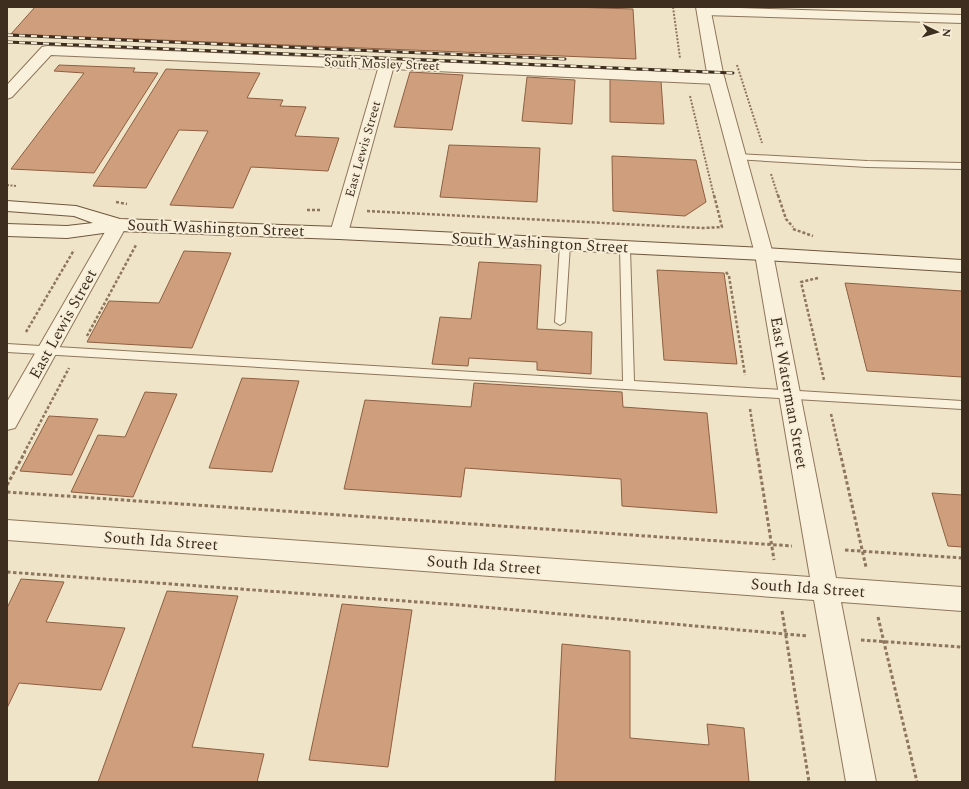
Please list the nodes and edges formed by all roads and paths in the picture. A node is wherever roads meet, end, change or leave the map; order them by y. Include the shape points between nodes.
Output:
1 (673, 7) edge
2 (703, 9) edge
3 (962, 19) edge
4 (736, 61) dead end
5 (387, 64) junction
6 (685, 77) junction
7 (717, 79) junction
8 (7, 94) edge
9 (738, 157) junction
10 (766, 158) junction
11 (962, 166) edge
12 (7, 185) edge
13 (21, 187) dead end
14 (115, 202) dead end
15 (128, 204) dead end
16 (7, 206) edge
17 (306, 210) dead end
18 (345, 210) junction
19 (118, 225) junction
20 (793, 227) dead end
21 (7, 230) edge
22 (339, 233) junction
23 (77, 244) dead end
24 (565, 245) junction
25 (625, 248) junction
26 (764, 254) junction
27 (962, 266) edge
28 (801, 282) dead end
29 (560, 322) dead end
30 (11, 349) edge
31 (47, 351) junction
32 (629, 386) junction
33 (788, 395) junction
34 (828, 397) junction
35 (962, 405) edge
36 (7, 422) edge
37 (7, 492) edge
38 (7, 530) edge
39 (817, 548) junction
40 (862, 551) junction
41 (962, 558) edge
42 (7, 572) edge
43 (825, 590) junction
44 (872, 593) junction
45 (962, 599) edge
46 (834, 638) junction
47 (884, 641) junction
48 (962, 647) edge
49 (861, 782) edge
50 (917, 782) edge

1 - 6 path via 678,50
2 - 3 street
2 - 7 street, East Waterman Street
4 - 10 path
5 - 6 street, South Mosley Street
5 - 8 street, South Mosley Street via 47,50
5 - 18 street, East Lewis Street
6 - 7 street, South Mosley Street
6 - 18 path via 722,227
7 - 9 street, East Waterman Street
9 - 10 lane
9 - 26 street, East Waterman Street
10 - 11 lane
10 - 20 path via 786,219
12 - 13 path
14 - 15 path
16 - 19 street, South Washington Street via 76,211
17 - 18 path
18 - 22 street, East Lewis Street
19 - 21 street, South Washington Street via 67,232
19 - 22 street, South Washington Street
19 - 31 street, East Lewis Street
22 - 24 street, South Washington Street
23 - 30 path
24 - 25 street, South Washington Street
24 - 29 lane
25 - 26 street, South Washington Street
25 - 32 lane
26 - 27 street, South Washington Street
26 - 33 street, East Waterman Street
28 - 34 path
30 - 31 lane
31 - 32 lane
31 - 36 street, East Lewis Street
32 - 33 lane
33 - 34 lane
33 - 39 street, East Waterman Street
34 - 35 lane
34 - 40 path
37 - 39 path
38 - 43 street, South Ida Street
39 - 40 path
39 - 43 street, East Waterman Street
40 - 41 path
40 - 44 path
42 - 46 path via 460,605
43 - 44 street, South Ida Street
43 - 46 street, East Waterman Street
44 - 45 street, South Ida Street
44 - 47 path
46 - 47 path
46 - 49 street, East Waterman Street
47 - 48 path
47 - 50 path

